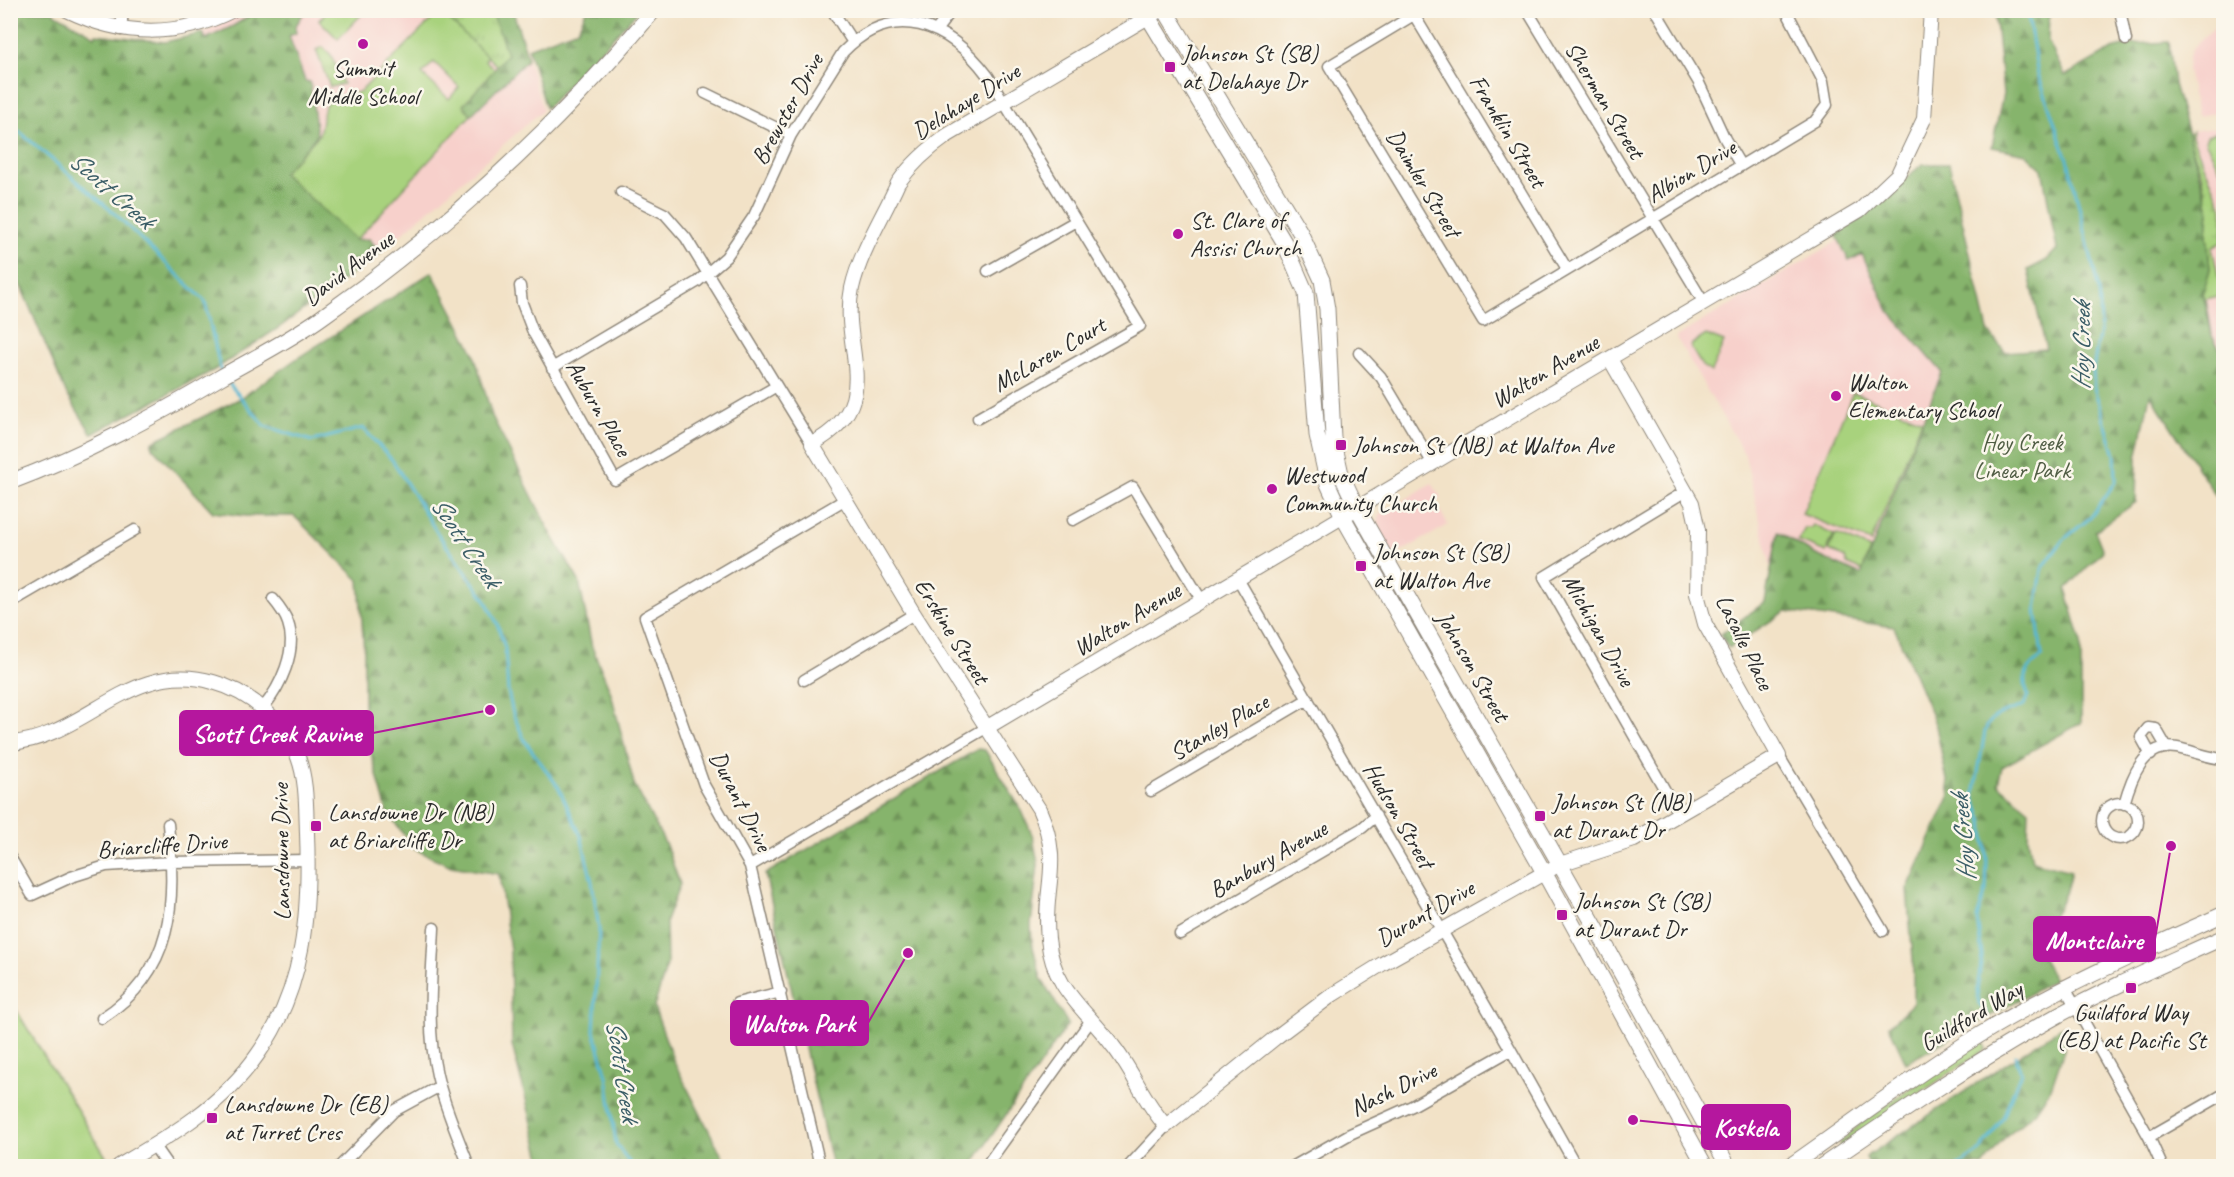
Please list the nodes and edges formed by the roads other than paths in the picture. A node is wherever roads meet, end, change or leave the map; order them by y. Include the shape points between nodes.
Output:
1 (67, 10) edge
2 (123, 10) edge
3 (233, 10) edge
4 (654, 10) edge
5 (832, 10) edge
6 (952, 10) edge
7 (1166, 10) edge
8 (1527, 10) edge
9 (1655, 10) edge
10 (1786, 10) edge
11 (1931, 10) edge
12 (2120, 10) edge
13 (1151, 13) edge
14 (1418, 13) edge
15 (938, 28) junction
16 (121, 30) junction
17 (852, 40) junction
18 (2126, 40) dead end
19 (705, 93) dead end
20 (1005, 102) junction
21 (791, 135) junction
22 (1741, 166) junction
23 (621, 192) dead end
24 (1652, 218) junction
25 (1076, 221) junction
26 (1567, 269) junction
27 (988, 271) dead end
28 (708, 274) junction
29 (520, 286) dead end
30 (1704, 303) junction
31 (1483, 321) joint
32 (1140, 326) joint
33 (1359, 353) dead end
34 (1610, 359) junction
35 (552, 368) junction
36 (776, 387) junction
37 (978, 418) dead end
38 (812, 444) junction
39 (1433, 464) junction
40 (10, 482) edge
41 (1686, 491) junction
42 (846, 499) junction
43 (1358, 508) junction
44 (1343, 517) junction
45 (1073, 520) dead end
46 (135, 530) dead end
47 (1238, 579) junction
48 (273, 598) dead end
49 (1202, 601) junction
50 (10, 603) edge
51 (914, 614) junction
52 (804, 680) dead end
53 (1308, 699) junction
54 (263, 708) junction
55 (986, 729) junction
56 (10, 743) edge
57 (2167, 748) junction
58 (2151, 755) junction
59 (1779, 756) junction
60 (2223, 759) edge
61 (1152, 791) dead end
62 (2124, 804) dead end
63 (1679, 814) junction
64 (1376, 816) junction
65 (168, 824) dead end
66 (10, 857) edge
67 (308, 860) junction
68 (170, 862) junction
69 (1560, 864) junction
70 (750, 866) junction
71 (1544, 872) junction
72 (2223, 914) edge
73 (434, 928) dead end
74 (1442, 930) junction
75 (1883, 931) dead end
76 (1180, 934) dead end
77 (2223, 937) edge
78 (2065, 988) junction
79 (781, 992) junction
80 (736, 1002) dead end
81 (2074, 1007) junction
82 (102, 1018) dead end
83 (1091, 1020) junction
84 (1511, 1050) junction
85 (440, 1086) junction
86 (2223, 1094) edge
87 (1166, 1126) junction
88 (2149, 1137) junction
89 (154, 1146) junction
90 (119, 1167) edge
91 (168, 1167) edge
92 (340, 1167) edge
93 (469, 1167) edge
94 (820, 1167) edge
95 (986, 1167) edge
96 (1129, 1167) edge
97 (1294, 1167) edge
98 (1576, 1167) edge
99 (1705, 1167) edge
100 (1728, 1167) edge
101 (1790, 1167) edge
102 (1822, 1167) edge
103 (2162, 1167) edge

1 - 16 street
2 - 16 street
3 - 16 street via 205,24 185,28 161,32
4 - 40 main road, David Avenue via 574,101 469,202 320,318 138,426 73,458
5 - 17 street
6 - 15 street
7 - 43 main road, Johnson Street via 1300,232 1322,280 1328,309 1333,438 1341,474
8 - 24 street, Sherman Street
9 - 22 street via 1699,83
10 - 22 street, Albion Drive via 1823,81 1827,105 1815,121
11 - 30 street, Walton Avenue via 1924,119 1898,174 1860,210
12 - 18 street
13 - 20 street, Delahaye Drive
13 - 44 main road, Johnson Street via 1299,271 1308,304 1317,435 1328,484
14 - 26 street, Franklin Street
14 - 31 street, Daimler Street via 1329,66
15 - 17 street, Brewster Drive via 916,20 886,21
15 - 20 street, Brewster Drive via 975,60
17 - 21 street, Brewster Drive
19 - 21 street
20 - 25 street, Brewster Drive
20 - 38 street, Delahaye Drive via 934,145 898,183 853,287 850,313 857,371 852,402 840,423
21 - 28 street, Brewster Drive via 742,236
22 - 24 street, Albion Drive
23 - 28 street, Erskine Street via 665,214 686,238
24 - 26 street, Albion Drive
24 - 30 street, Sherman Street
25 - 27 street
25 - 32 street, Brewster Drive
26 - 31 street, Albion Drive
28 - 35 street, Brewster Drive
28 - 36 street, Erskine Street
29 - 35 street, Auburn Place via 533,332
30 - 34 street, Walton Avenue
32 - 37 street, McLaren Court
33 - 39 street via 1381,377
34 - 39 street, Walton Avenue
34 - 41 street, Lasalle Place
35 - 36 street, Auburn Place via 615,480
36 - 38 street, Erskine Street
38 - 42 street, Erskine Street
39 - 43 street, Walton Avenue
41 - 59 street, Lasalle Place via 1698,530 1696,580 1700,611
41 - 63 street, Michigan Drive via 1544,577
42 - 51 street, Erskine Street
42 - 70 street, Durant Drive via 645,617 704,785
43 - 44 street, Walton Avenue
43 - 69 main road, Johnson Street
44 - 47 street, Walton Avenue
44 - 71 main road, Johnson Street
45 - 49 street via 1133,487
46 - 50 street
47 - 49 street, Walton Avenue
47 - 53 street, Hudson Street
48 - 54 street via 289,624 291,642 283,676
49 - 55 street, Walton Avenue
51 - 52 street
51 - 55 street, Erskine Street
53 - 61 street, Stanley Place
53 - 64 street, Hudson Street
54 - 56 street, Lansdowne Drive via 212,681 160,680 132,687 43,736
54 - 67 street, Lansdowne Drive via 292,745 302,774
55 - 70 street, Walton Avenue
55 - 83 street, Erskine Street via 1046,825 1053,869 1047,909 1050,953 1069,997
57 - 58 street
57 - 58 street via 2156,729 2148,728 2141,737
57 - 60 street
58 - 62 street via 2135,769
59 - 63 street, Durant Drive
59 - 75 street, Lasalle Place
63 - 69 street, Durant Drive via 1621,846
64 - 74 street, Hudson Street
64 - 76 street, Banbury Avenue via 1359,830
65 - 68 street
66 - 68 street, Briarcliffe Drive via 32,895 106,866
67 - 68 street, Briarcliffe Drive
67 - 89 street, Lansdowne Drive via 307,913 299,963 292,991 272,1033 246,1070 211,1107
68 - 82 street via 169,924 158,958 137,990
69 - 71 street, Durant Drive
69 - 100 main road, Johnson Street
70 - 79 street, Durant Drive
71 - 74 street, Durant Drive
71 - 99 main road, Johnson Street
72 - 78 main road, Guildford Way
73 - 85 street via 432,1028
74 - 84 street, Hudson Street
74 - 87 street, Durant Drive via 1332,995
77 - 81 main road, Guildford Way
78 - 81 street
78 - 101 main road, Guildford Way via 1944,1057
79 - 80 street
79 - 94 street, Durant Drive
81 - 88 street
81 - 102 main road, Guildford Way via 1950,1079
83 - 87 street, Erskine Street
83 - 95 street
84 - 97 street, Nash Drive
84 - 98 street, Hudson Street
85 - 92 street via 394,1111
85 - 93 street
86 - 88 street
87 - 96 street, Durant Drive
88 - 103 street
89 - 90 street, Lansdowne Drive
89 - 91 street

